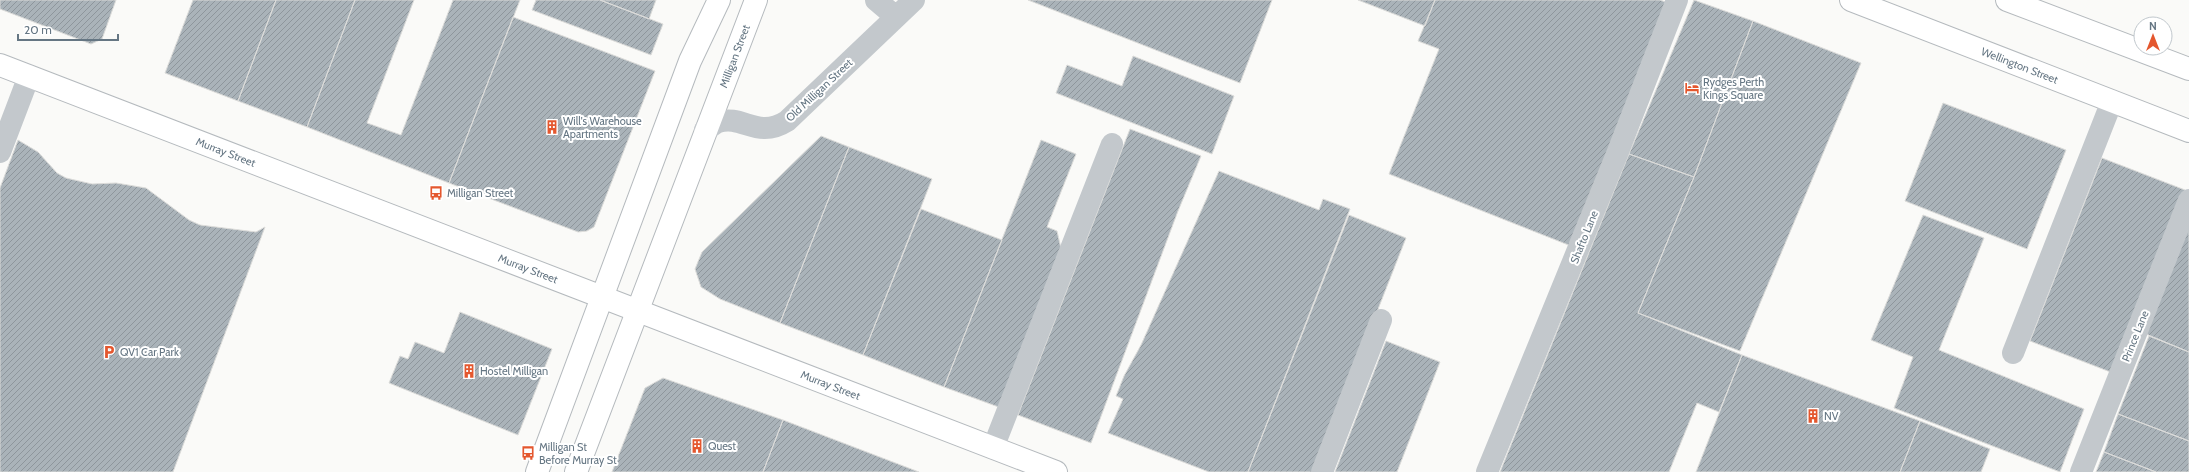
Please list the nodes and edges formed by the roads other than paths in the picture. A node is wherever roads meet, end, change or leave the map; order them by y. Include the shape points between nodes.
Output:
1 (719, 0) edge
2 (756, 0) edge
3 (876, 0) edge
4 (914, 0) edge
5 (1677, 0) edge
6 (1851, 0) edge
7 (2007, 0) edge
8 (896, 18) junction
9 (0, 65) edge
10 (2189, 69) edge
11 (29, 76) junction
12 (2112, 101) junction
13 (705, 130) junction
14 (2189, 131) edge
15 (1112, 144) dead end
16 (0, 152) edge
17 (2189, 200) edge
18 (602, 298) junction
19 (638, 312) junction
20 (1381, 320) dead end
21 (2013, 353) dead end
22 (993, 448) junction
23 (1047, 470) edge
24 (537, 472) edge
25 (576, 472) edge
26 (1322, 472) edge
27 (1487, 472) edge
28 (2081, 472) edge

1 - 18 main road via 690,61
2 - 13 main road, Milligan Street
3 - 8 street
4 - 8 street, Old Milligan Street
5 - 27 street, Shafto Lane
6 - 12 main road, Wellington Street
7 - 10 main road
8 - 13 street, Old Milligan Street via 777,128 762,129 732,122 719,122
9 - 11 main road, Murray Street
11 - 16 street
11 - 18 main road, Murray Street
12 - 14 main road, Wellington Street
12 - 21 street
13 - 19 main road, Milligan Street
15 - 22 street
17 - 28 street, Prince Lane
18 - 19 main road, Murray Street
18 - 24 main road
19 - 22 main road, Murray Street
19 - 25 main road, Milligan Street
20 - 26 street
22 - 23 main road, Murray Street

